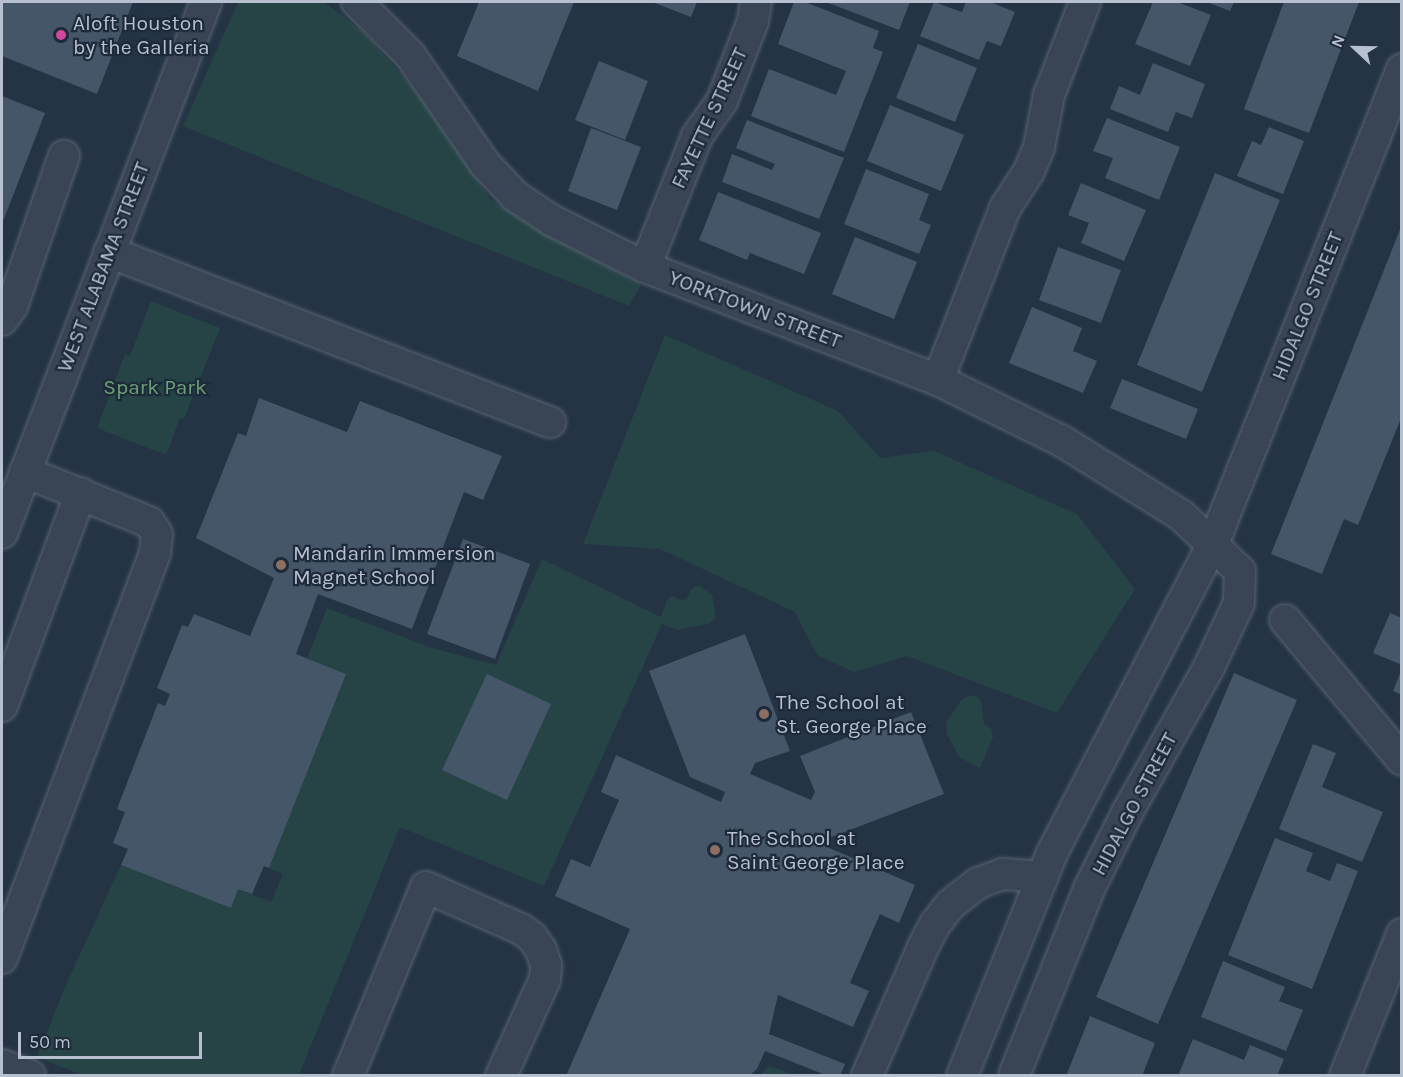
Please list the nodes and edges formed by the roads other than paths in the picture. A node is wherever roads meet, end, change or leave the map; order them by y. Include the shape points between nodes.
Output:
1 (206, 2) edge
2 (357, 2) edge
3 (756, 2) edge
4 (1085, 2) edge
5 (1401, 69) edge
6 (64, 156) dead end
7 (109, 252) junction
8 (645, 267) junction
9 (2, 320) edge
10 (938, 380) junction
11 (550, 422) dead end
12 (25, 472) junction
13 (81, 493) junction
14 (2, 533) edge
15 (1213, 543) junction
16 (1285, 620) dead end
17 (2, 706) edge
18 (1401, 760) edge
19 (1042, 877) junction
20 (1401, 934) edge
21 (2, 958) edge
22 (2, 1065) edge
23 (30, 1076) edge
24 (348, 1076) edge
25 (501, 1076) edge
26 (867, 1076) edge
27 (962, 1076) edge
28 (1014, 1076) edge
29 (1345, 1076) edge

1 - 7 street, WEST ALABAMA STREET
2 - 8 street, YORKTOWN STREET via 410,55 485,164 515,196 550,220
3 - 8 street, FAYETTE STREET via 753,21 722,101 697,136
4 - 10 street via 1049,95 1035,155 1005,208
5 - 15 street, HIDALGO STREET
6 - 9 street via 12,306
7 - 11 street
7 - 12 street, WEST ALABAMA STREET
8 - 10 street, YORKTOWN STREET
10 - 15 street, YORKTOWN STREET via 1062,441 1181,515
12 - 13 street
12 - 14 street, WEST ALABAMA STREET
13 - 17 street
13 - 21 street via 149,522 157,534 155,553
15 - 19 street, HIDALGO STREET
15 - 28 street, HIDALGO STREET via 1240,570 1239,603 1208,669 1089,889
16 - 18 street
19 - 26 street via 1003,874 978,882 951,904 923,947
19 - 27 street, HIDALGO STREET
20 - 29 street
22 - 23 street
24 - 25 street via 426,887 494,915 532,937 542,950 545,980

